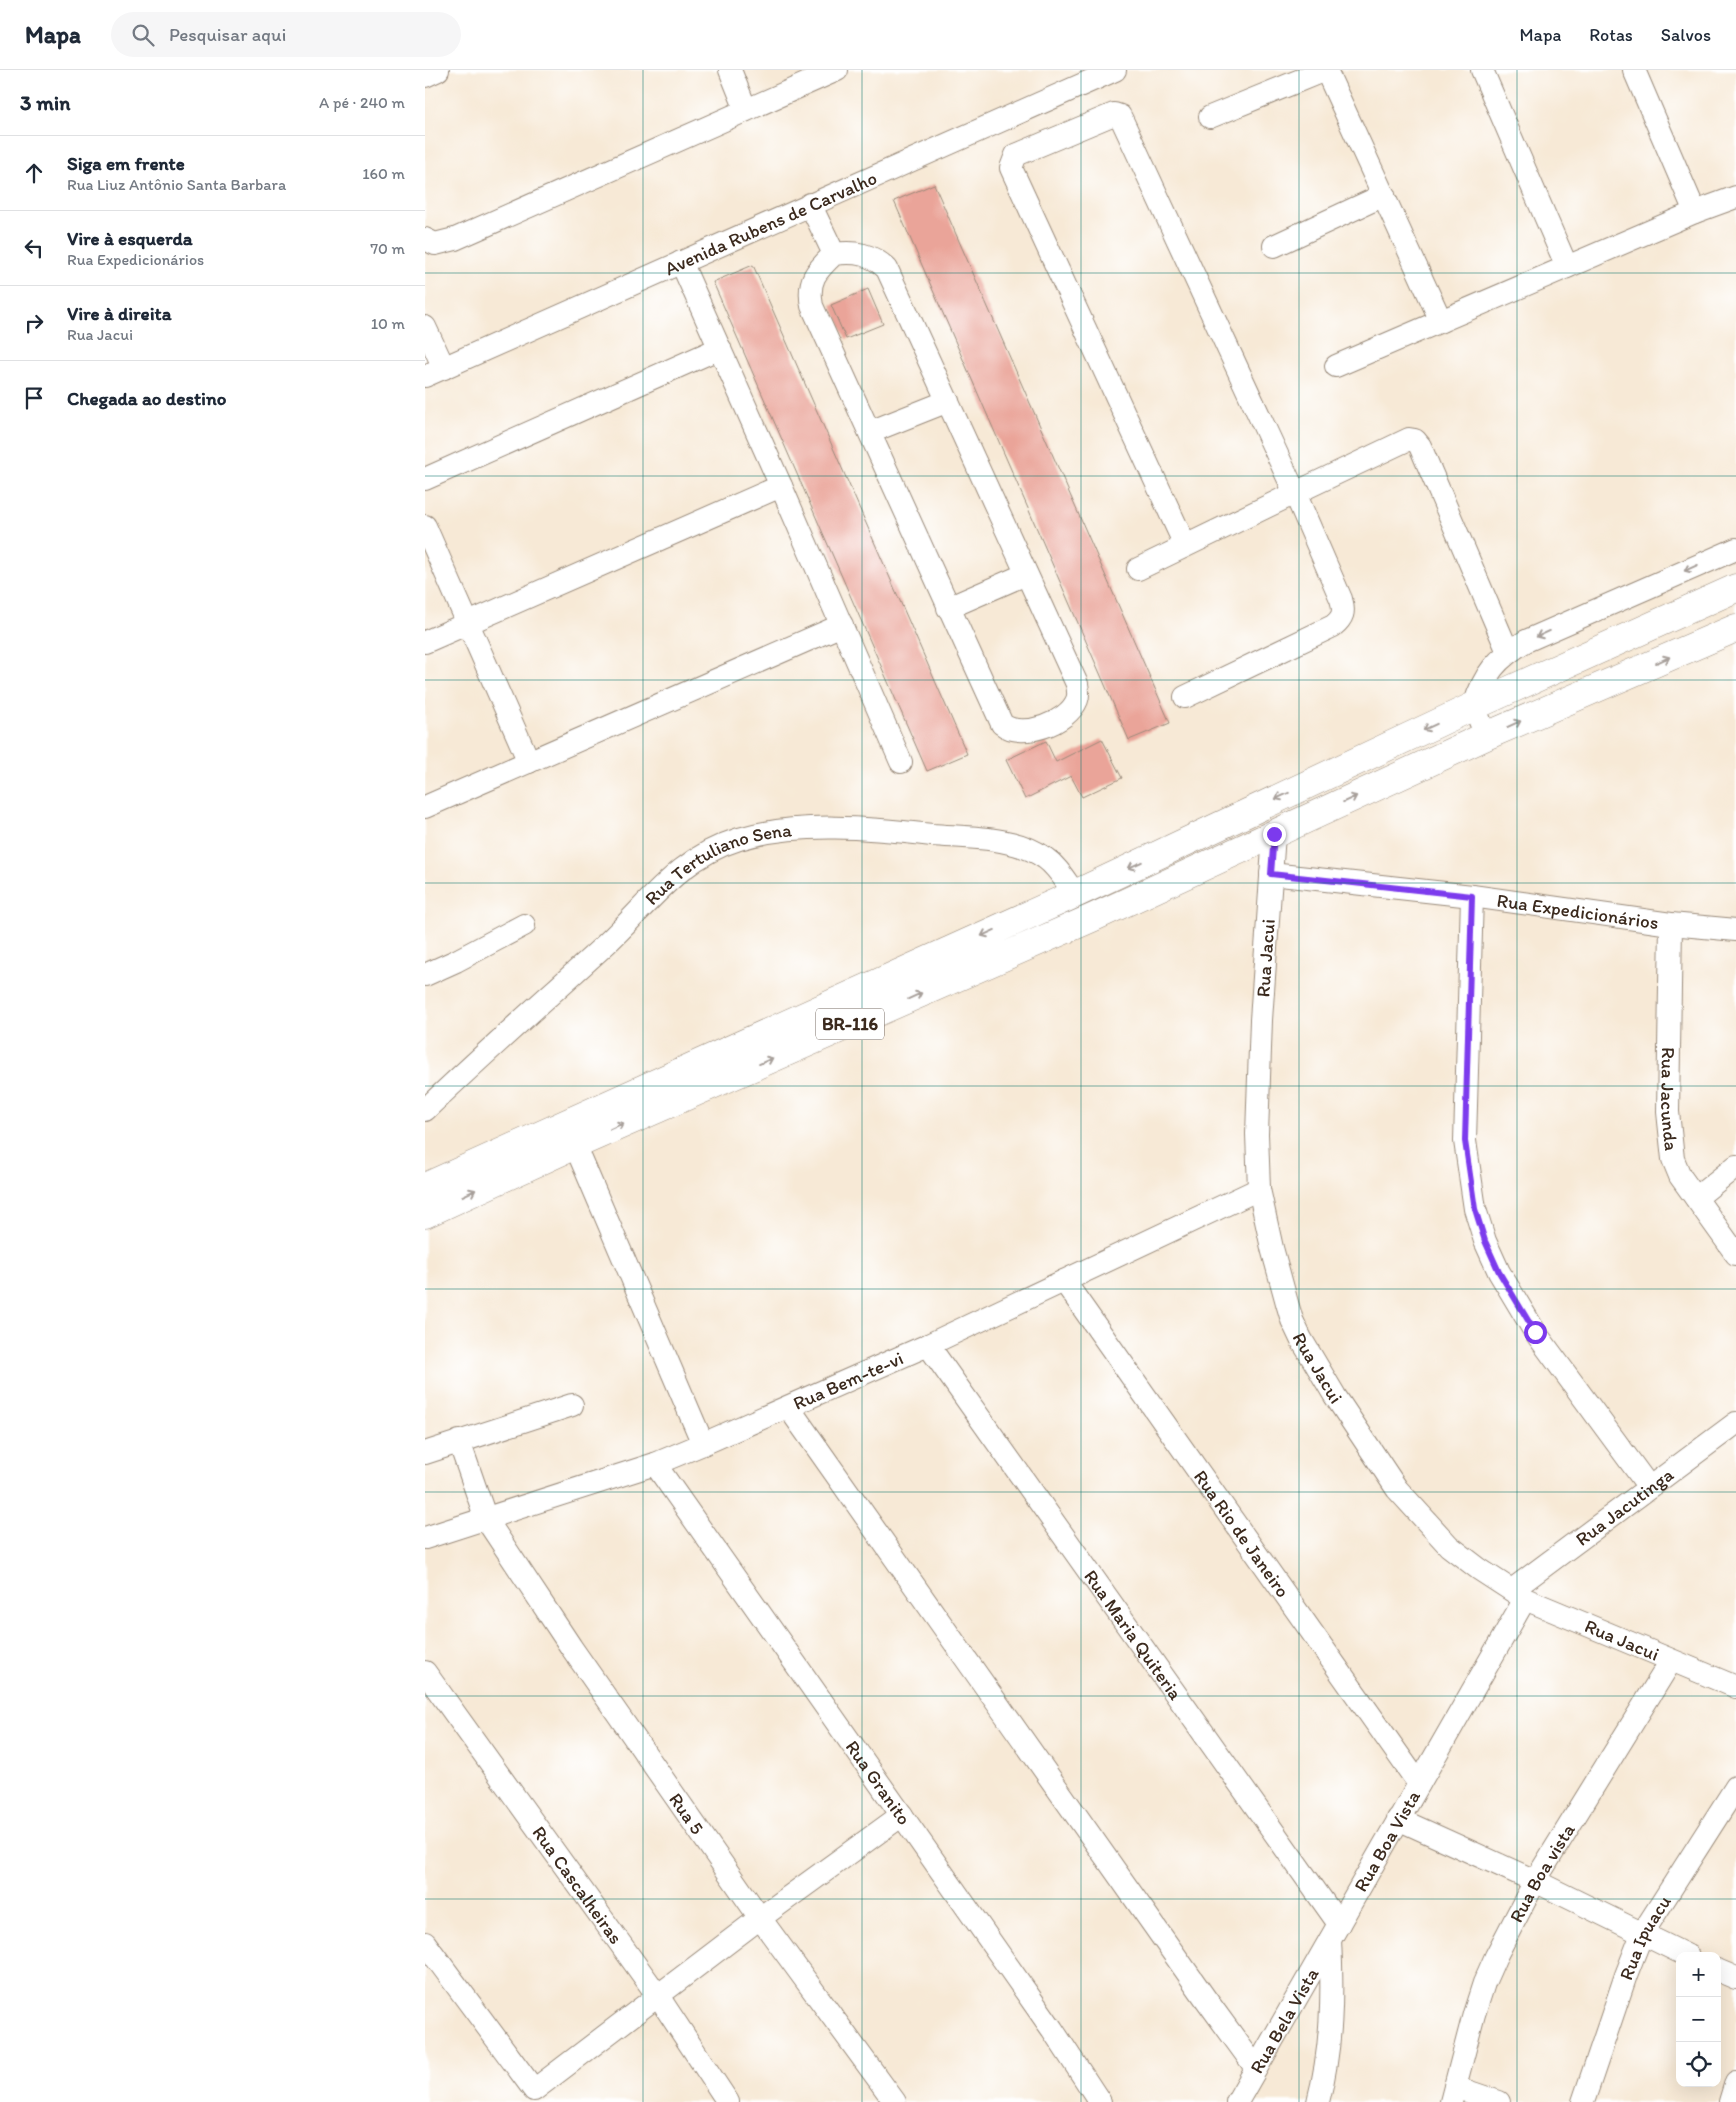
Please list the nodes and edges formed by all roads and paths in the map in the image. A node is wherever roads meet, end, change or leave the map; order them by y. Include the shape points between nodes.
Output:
1 (438, 70) edge
2 (730, 70) edge
3 (837, 70) edge
4 (1115, 70) edge
5 (1326, 70) edge
6 (1481, 70) edge
7 (1634, 70) edge
8 (425, 76) edge
9 (747, 110) junction
10 (1211, 117) dead end
11 (1384, 195) junction
12 (1736, 197) edge
13 (810, 204) junction
14 (1695, 212) junction
15 (425, 239) edge
16 (1273, 246) dead end
17 (834, 254) junction
18 (681, 262) junction
19 (1567, 267) junction
20 (1441, 321) junction
21 (425, 327) edge
22 (720, 348) junction
23 (1336, 366) dead end
24 (434, 372) edge
25 (948, 401) junction
26 (870, 432) junction
27 (425, 479) edge
28 (781, 486) junction
29 (1295, 493) junction
30 (425, 526) edge
31 (1185, 545) junction
32 (1736, 549) edge
33 (1138, 569) dead end
34 (1026, 574) junction
35 (1736, 588) edge
36 (949, 608) junction
37 (467, 623) junction
38 (842, 625) junction
39 (1734, 634) edge
40 (425, 642) edge
41 (1508, 652) junction
42 (1185, 697) dead end
43 (1474, 706) junction
44 (1486, 736) junction
45 (529, 762) junction
46 (901, 762) dead end
47 (425, 807) edge
48 (1274, 834) junction
49 (1271, 874) junction
50 (1075, 894) junction
51 (1472, 896) junction
52 (1671, 924) junction
53 (524, 925) dead end
54 (1736, 930) edge
55 (425, 975) edge
56 (425, 1110) edge
57 (575, 1145) junction
58 (1736, 1166) edge
59 (425, 1187) edge
60 (1259, 1189) junction
61 (1696, 1198) junction
62 (425, 1214) edge
63 (1736, 1254) edge
64 (1064, 1282) junction
65 (928, 1345) junction
66 (572, 1405) dead end
67 (789, 1408) junction
68 (1736, 1423) edge
69 (459, 1441) junction
70 (703, 1444) junction
71 (425, 1453) edge
72 (655, 1464) junction
73 (1649, 1486) junction
74 (486, 1519) junction
75 (425, 1538) edge
76 (1519, 1595) junction
77 (1671, 1662) junction
78 (425, 1672) edge
79 (1735, 1685) edge
80 (1419, 1784) junction
81 (1736, 1787) edge
82 (902, 1815) junction
83 (1398, 1819) junction
84 (1535, 1880) junction
85 (760, 1918) junction
86 (1334, 1932) junction
87 (1642, 1934) junction
88 (425, 1943) edge
89 (1680, 1952) edge
90 (1721, 1972) edge
91 (1736, 1978) edge
92 (658, 1996) junction
93 (1256, 2068) junction
94 (1736, 2082) edge
95 (1453, 2095) edge
96 (729, 2102) edge
97 (895, 2102) edge
98 (1100, 2102) edge
99 (1237, 2102) edge
100 (1318, 2102) edge
101 (1499, 2102) edge
102 (1583, 2102) edge
103 (1730, 2102) edge

1 - 8 street
2 - 9 street
3 - 9 street
4 - 13 street, Avenida Rubens de Carvalho
5 - 10 street
5 - 11 street
6 - 19 street
7 - 14 street
9 - 15 street via 455,238 435,244
11 - 16 street
11 - 20 street
12 - 14 street
13 - 17 street
13 - 18 street, Avenida Rubens de Carvalho
14 - 19 street
17 - 25 street via 859,254 872,258 887,269
17 - 26 street via 819,267 809,294
18 - 22 street
18 - 24 street, Avenida Rubens de Carvalho
19 - 20 street
20 - 23 street
21 - 24 street
22 - 27 street
22 - 28 street
25 - 26 street
25 - 34 street
26 - 36 street
28 - 37 street
28 - 38 street
29 - 31 street
29 - 31 street via 1120,116 1112,114 1016,155 1012,172
29 - 41 street via 1415,440
29 - 42 street via 1343,605 1341,619 1333,626
30 - 37 street
31 - 33 street
32 -> 41 street via 1526,641
34 - 36 street
34 - 36 street via 1078,691 1072,708 1047,726 1021,731 1002,724
35 - 43 highway
37 - 40 street
37 - 45 street
38 - 45 street
38 - 46 street
44 -> 39 highway
41 - 43 street via 1485,677
43 - 44 street
43 -> 50 highway
48 -> 44 highway
45 - 47 street
48 - 49 street, Rua Jacui
57 -> 48 highway, BR-116 via 1092,918
49 - 51 street, Rua Expedicionários
49 - 60 street, Rua Jacui via 1261,1020 1257,1134
50 - 56 street, Rua Tertuliano Sena via 1047,859 1033,850 1005,842 846,827 769,833 740,839 689,863
50 -> 59 highway
51 - 52 street, Rua Expedicionários
51 - 73 street via 1465,1141 1475,1209 1499,1272 1535,1332
52 - 54 street, Rua Expedicionários
52 - 61 street, Rua Jacunda via 1668,1112 1673,1159 1680,1176
53 - 55 street
62 -> 57 highway, BR-116
57 - 70 street
58 - 61 street
60 - 64 street, Rua Bem-te-vi
60 - 76 street, Rua Jacui via 1292,1320 1335,1396 1397,1489 1420,1516 1449,1546
61 - 63 street, Rua Jacunda
64 - 65 street, Rua Bem-te-vi
64 - 80 street, Rua Rio de Janeiro
65 - 67 street, Rua Bem-te-vi
65 - 86 street, Rua Maria Quiteria
66 - 69 street
67 - 70 street, Rua Bem-te-vi
67 - 93 street
68 - 73 street, Rua Jacutinga
69 - 71 street
69 - 74 street, Rua 5
70 - 72 street, Rua Bem-te-vi
72 - 74 street, Rua Bem-te-vi
72 - 82 street, Rua Granito
73 - 76 street, Rua Jacutinga
74 - 75 street, Rua Bem-te-vi
74 - 85 street, Rua 5
76 - 77 street, Rua Jacui
76 - 80 street, Rua Boa Vista
77 - 79 street, Rua Jacui
77 - 84 street, Rua Boa vista
78 - 92 street, Rua Cascalheiras
80 - 83 street, Rua Boa Vista
81 - 87 street, Rua Ipuacu
82 - 85 street
82 - 98 street, Rua Granito
83 - 84 street
83 - 86 street, Rua Boa Vista
84 - 87 street
84 - 95 street, Rua Boa vista via 1484,1983 1462,2053
85 - 92 street
85 - 97 street, Rua 5
86 - 93 street, Rua Bela Vista
86 - 100 street via 1331,2025
87 - 89 street
87 - 102 street, Rua Ipuacu
88 - 92 street via 534,2090
90 - 91 street
92 - 96 street, Rua Cascalheiras
93 - 99 street, Rua Bela Vista
94 - 103 street
95 - 101 street

